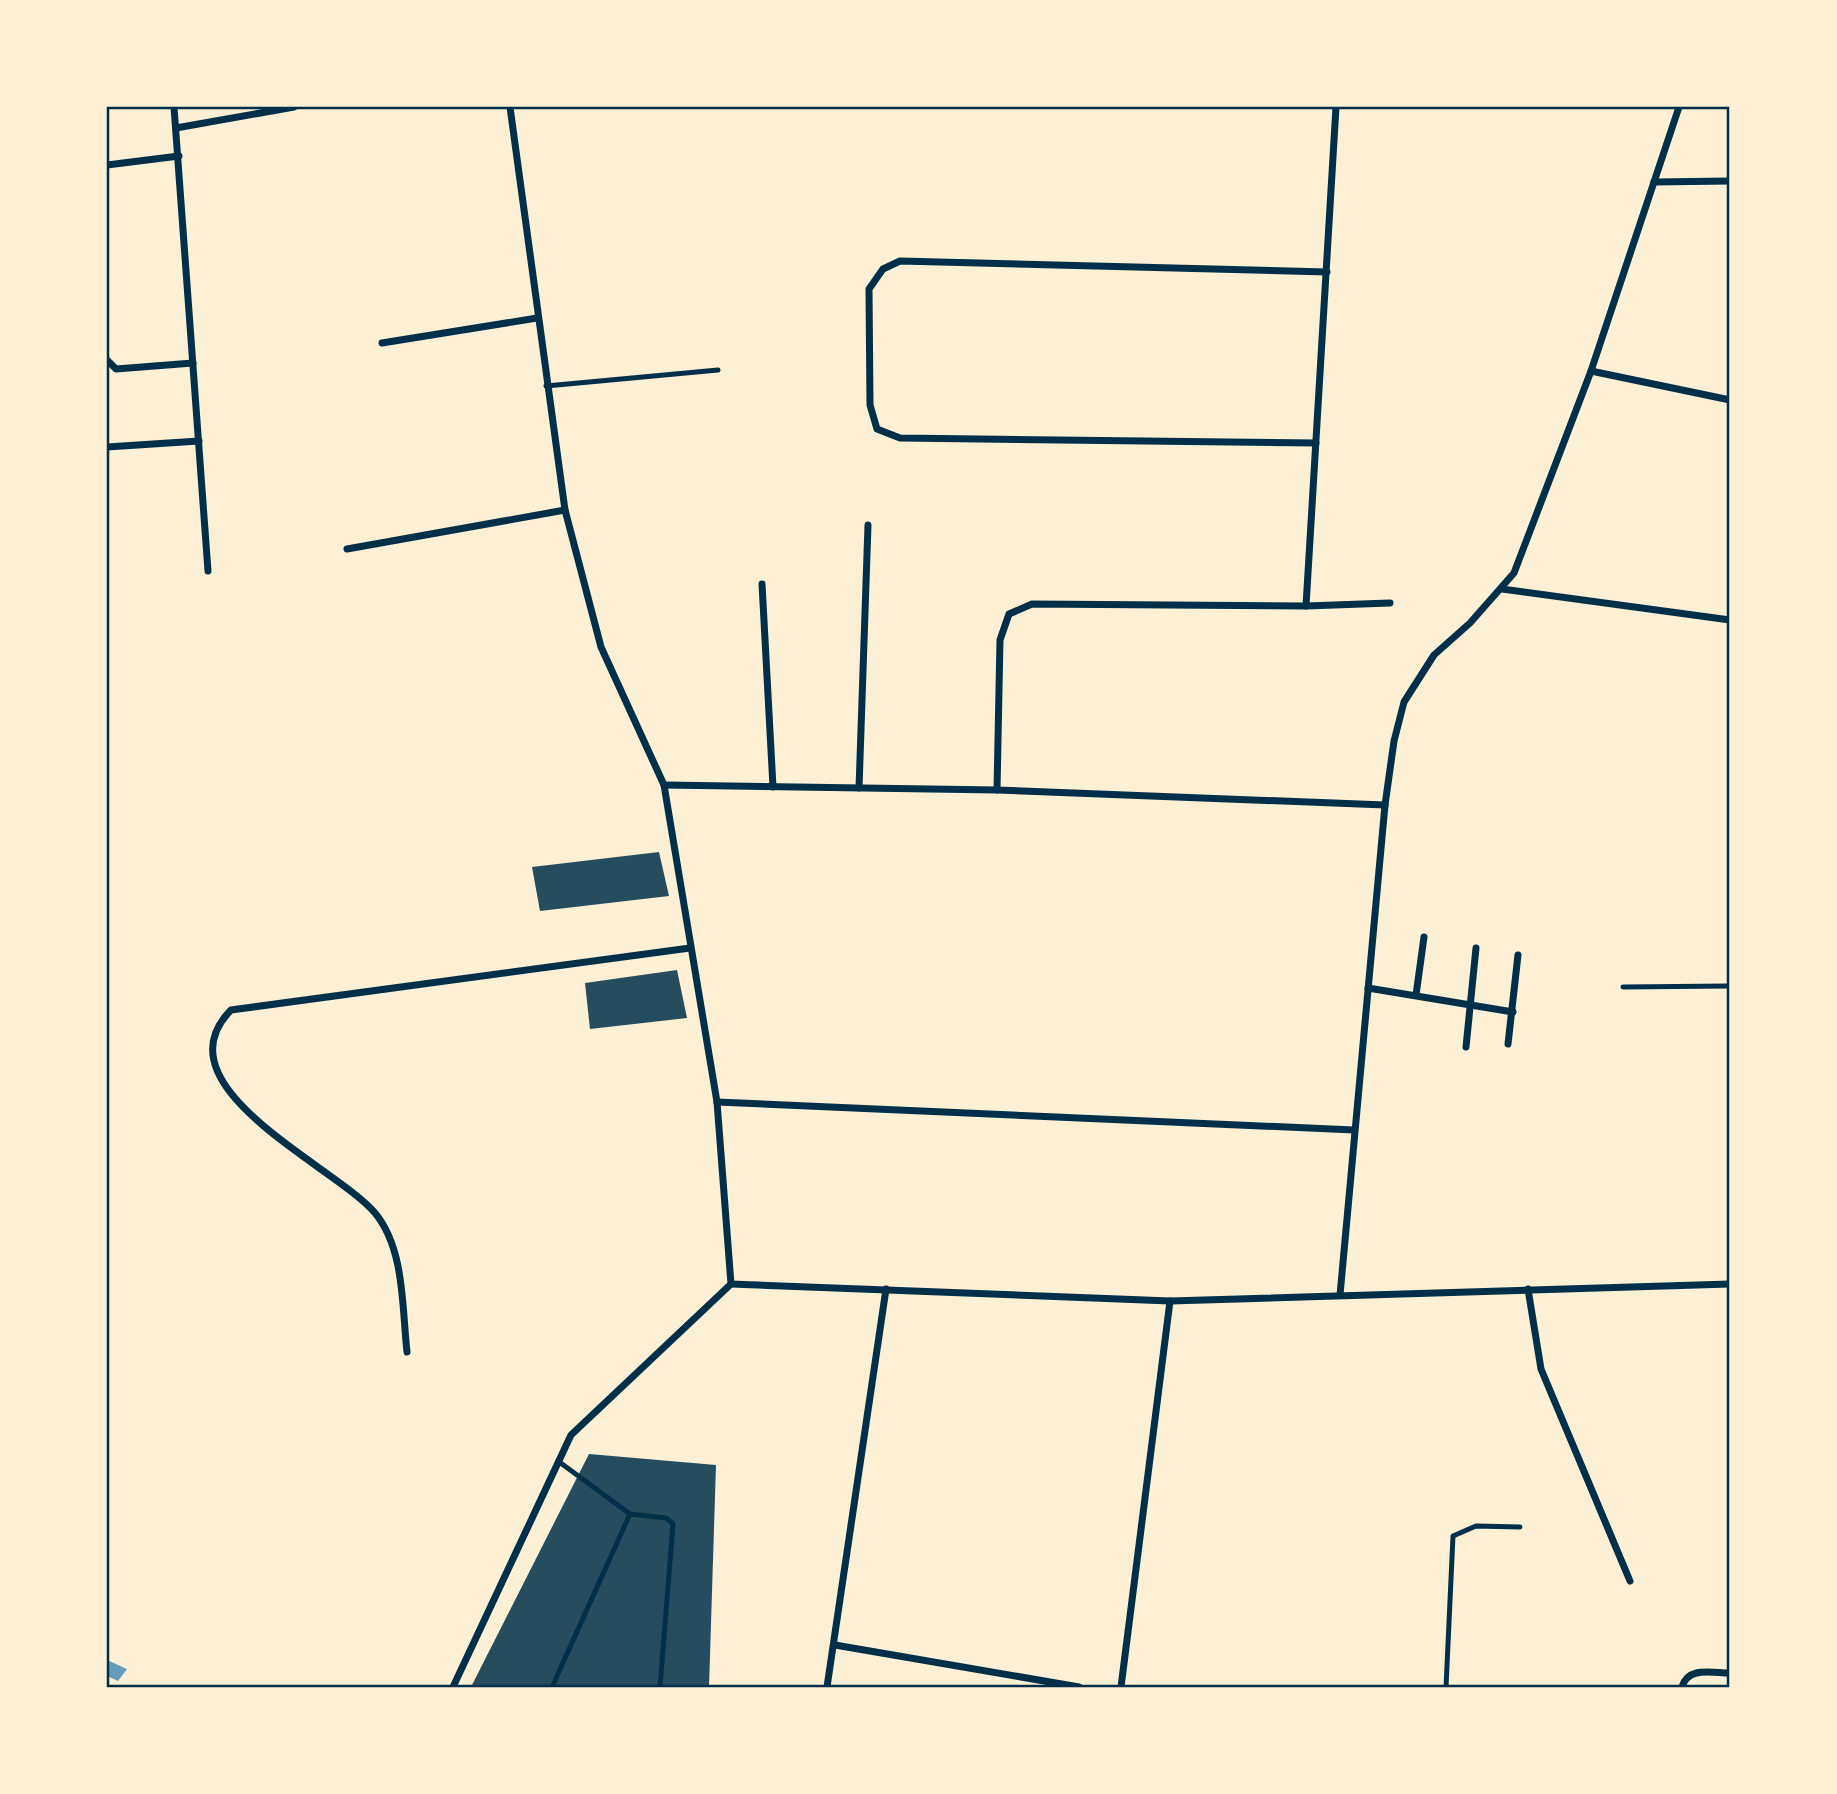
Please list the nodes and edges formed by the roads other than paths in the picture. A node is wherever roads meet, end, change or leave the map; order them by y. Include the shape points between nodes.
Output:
1 (174, 107) edge
2 (288, 107) edge
3 (510, 107) edge
4 (1336, 107) edge
5 (1679, 107) edge
6 (176, 128) junction
7 (179, 156) junction
8 (107, 165) edge
9 (1730, 181) edge
10 (1654, 182) junction
11 (1326, 271) junction
12 (537, 318) junction
13 (382, 343) dead end
14 (107, 360) edge
15 (194, 363) junction
16 (718, 370) dead end
17 (1591, 371) junction
18 (546, 386) junction
19 (1730, 400) edge
20 (199, 440) junction
21 (1316, 443) junction
22 (107, 447) edge
23 (565, 510) junction
24 (867, 525) dead end
25 (347, 549) dead end
26 (208, 571) dead end
27 (762, 584) dead end
28 (1502, 589) junction
29 (1390, 603) dead end
30 (1306, 606) junction
31 (1730, 620) edge
32 (664, 785) junction
33 (773, 787) junction
34 (859, 788) junction
35 (997, 790) junction
36 (1385, 805) junction
37 (1424, 937) dead end
38 (690, 948) junction
39 (1476, 948) dead end
40 (1518, 955) dead end
41 (1730, 986) edge
42 (1623, 987) dead end
43 (1368, 988) junction
44 (1416, 995) junction
45 (1469, 1004) junction
46 (1513, 1012) junction
47 (1508, 1044) dead end
48 (1466, 1047) dead end
49 (717, 1102) junction
50 (1354, 1130) junction
51 (731, 1284) junction
52 (1730, 1284) edge
53 (886, 1289) junction
54 (1528, 1289) junction
55 (1340, 1295) junction
56 (1170, 1301) junction
57 (407, 1352) dead end
58 (558, 1461) junction
59 (630, 1514) junction
60 (1520, 1527) dead end
61 (1630, 1581) dead end
62 (835, 1645) junction
63 (1730, 1673) edge
64 (453, 1687) edge
65 (552, 1687) edge
66 (660, 1687) edge
67 (827, 1687) edge
68 (1079, 1687) edge
69 (1121, 1687) edge
70 (1446, 1687) edge
71 (1682, 1687) edge

1 - 6 street
2 - 6 street
3 - 12 street
4 - 11 street
5 - 10 street
6 - 7 street
7 - 8 street
7 - 15 street
9 - 10 street
10 - 17 street
11 - 21 street
11 - 21 street via 900,261 883,269 869,289 870,405 877,429 900,438
12 - 13 street
12 - 18 street
14 - 15 street via 116,369
15 - 20 street
16 - 18 lane
17 - 19 street
17 - 28 street via 1514,573
18 - 23 street
20 - 22 street
20 - 26 street
21 - 30 street
23 - 25 street
23 - 32 street via 601,646
24 - 34 street
27 - 33 street
28 - 31 street
28 - 36 street via 1434,655 1404,702
29 - 30 street
30 - 35 street via 1032,604 1009,614 1000,640
32 - 33 street
32 - 38 street
33 - 34 street
34 - 35 street
35 - 36 street
36 - 43 street
37 - 44 street
38 - 49 street
38 - 57 street via 231,1010 219,1021 214,1050 220,1081 240,1107 376,1214 397,1265
39 - 45 street
40 - 46 street
41 - 42 lane
43 - 44 street
43 - 50 street
44 - 45 street
45 - 46 street
45 - 48 street
46 - 47 street
49 - 50 street
49 - 51 street
50 - 55 street
51 - 53 street
51 - 58 street via 570,1435
52 - 54 street
53 - 56 street
53 - 62 street
54 - 55 street
54 - 61 street via 1541,1369
55 - 56 street
56 - 69 street
58 - 59 lane
58 - 64 street
59 - 65 lane
59 - 66 lane via 666,1518 673,1524
60 - 70 lane via 1476,1526 1453,1536
62 - 67 street
62 - 68 street
63 - 71 street via 1692,1673

